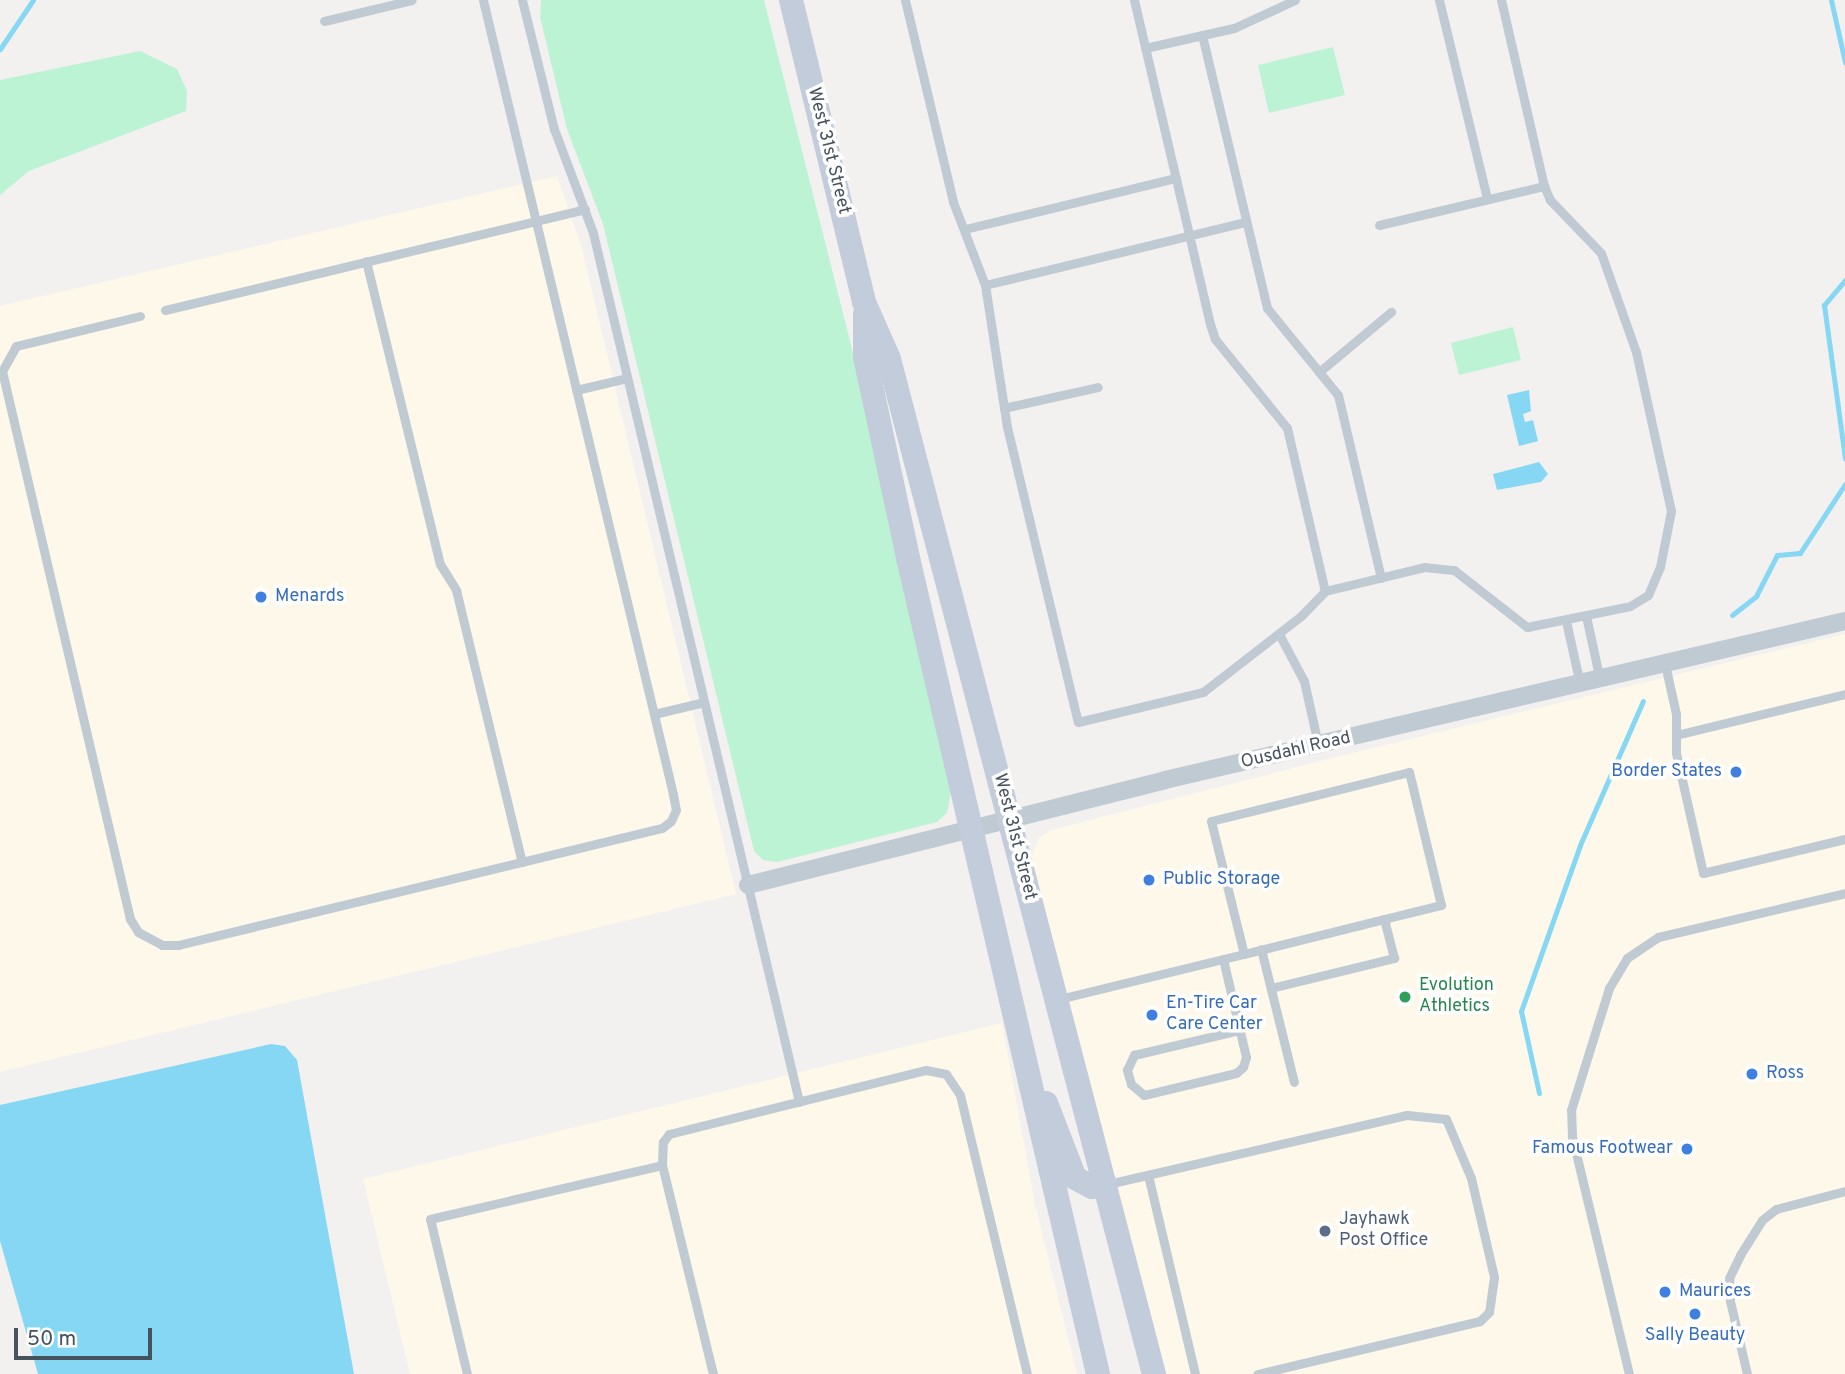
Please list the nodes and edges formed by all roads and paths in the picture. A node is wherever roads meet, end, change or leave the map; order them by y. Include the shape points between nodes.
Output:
1 (412, 0) edge
2 (483, 0) edge
3 (522, 0) edge
4 (791, 0) edge
5 (905, 0) edge
6 (1134, 0) edge
7 (1295, 0) edge
8 (1439, 0) edge
9 (1501, 0) edge
10 (324, 20) dead end
11 (1202, 35) junction
12 (1145, 48) junction
13 (1176, 178) junction
14 (1544, 186) junction
15 (1487, 199) junction
16 (584, 209) junction
17 (534, 221) junction
18 (1246, 222) junction
19 (1379, 225) dead end
20 (965, 229) junction
21 (1189, 236) junction
22 (366, 261) junction
23 (985, 285) junction
24 (864, 302) junction
25 (165, 310) dead end
26 (1391, 312) dead end
27 (140, 316) dead end
28 (1319, 372) junction
29 (627, 378) junction
30 (1098, 387) dead end
31 (576, 390) junction
32 (1004, 408) junction
33 (1381, 578) junction
34 (1325, 591) junction
35 (1586, 616) junction
36 (1566, 621) junction
37 (1845, 621) edge
38 (1279, 634) junction
39 (1665, 664) junction
40 (1600, 680) junction
41 (1580, 685) junction
42 (1845, 694) edge
43 (704, 702) junction
44 (654, 714) junction
45 (1676, 735) junction
46 (1319, 746) junction
47 (1009, 820) junction
48 (972, 829) junction
49 (1845, 839) edge
50 (522, 862) junction
51 (748, 886) junction
52 (1845, 893) edge
53 (1384, 919) junction
54 (1261, 949) junction
55 (1244, 954) junction
56 (1223, 958) junction
57 (1271, 988) junction
58 (1056, 999) junction
59 (1240, 1030) junction
60 (1025, 1062) junction
61 (1294, 1082) dead end
62 (799, 1102) junction
63 (663, 1165) junction
64 (1148, 1175) junction
65 (1106, 1184) junction
66 (1845, 1191) edge
67 (1283, 1371) edge
68 (467, 1374) edge
69 (713, 1374) edge
70 (1027, 1374) edge
71 (1098, 1374) edge
72 (1154, 1374) edge
73 (1195, 1374) edge
74 (1257, 1374) edge
75 (1629, 1374) edge
76 (1747, 1374) edge

1 - 10 lane
2 - 17 lane
3 - 16 lane via 554,129
4 - 24 main road, West 31st Street
5 - 20 lane via 953,202
6 - 12 lane
7 - 11 lane via 1251,22
8 - 15 lane
9 - 14 lane
11 - 12 lane
11 - 18 lane
12 - 13 lane
13 - 20 lane
13 - 21 lane
14 - 15 lane
14 - 35 lane via 1550,200 1601,253 1618,296 1636,352 1671,511 1660,567 1648,596 1630,607
15 - 19 lane
16 - 17 lane
16 - 29 lane
17 - 22 lane
17 - 31 lane
18 - 21 lane
18 - 28 lane via 1267,308
20 - 23 lane
21 - 23 lane
21 - 34 lane via 1216,339 1287,428
22 - 25 lane
22 - 50 lane via 440,564 456,590
23 - 32 lane
24 - 47 main road, West 31st Street via 889,359
24 - 48 main road, West 31st Street via 865,357
26 - 28 lane
27 - 50 lane via 16,346 2,371 127,905 138,932 162,945 178,945
28 - 33 lane via 1338,395
29 - 31 lane
29 - 43 lane
30 - 32 lane
31 - 44 lane
32 - 38 lane via 1078,722 1203,692
33 - 34 lane
33 - 36 lane via 1440,567 1472,582 1527,627
34 - 38 lane
35 - 36 lane
35 - 40 lane
36 - 41 lane
37 - 39 street, Ousdahl Road
38 - 46 lane via 1304,681
39 - 40 street, Ousdahl Road
39 - 45 lane
40 - 41 street, Ousdahl Road
41 - 46 street, Ousdahl Road
42 - 45 lane
43 - 44 lane
43 - 51 lane
44 - 50 lane via 676,810 671,821 662,828
45 - 49 lane via 1703,873
46 - 47 street, Ousdahl Road
47 - 48 street, Ousdahl Road
47 - 58 main road, West 31st Street
48 - 51 street, Ousdahl Road
48 - 60 main road, West 31st Street
51 - 62 lane
52 - 75 lane via 1658,937 1627,958 1609,988 1571,1110
53 - 54 lane
53 - 55 lane via 1441,905 1409,772 1211,821
53 - 57 lane via 1394,958
54 - 55 lane
54 - 57 lane
55 - 56 lane
56 - 58 lane
56 - 59 lane
57 - 61 lane
58 - 65 main road, West 31st Street
59 - 59 lane via 1246,1056 1236,1073 1144,1095 1131,1084 1127,1070 1134,1055
60 - 65 main road via 1057,1125 1074,1178 1091,1186
60 - 71 main road, West 31st Street
62 - 63 lane via 669,1134 663,1142
62 - 70 lane via 926,1070 946,1074 955,1083
63 - 68 lane via 430,1219
63 - 69 lane
64 - 65 lane
64 - 67 lane via 1407,1115 1437,1115 1453,1130 1463,1167 1471,1178 1494,1277 1489,1312 1480,1321
64 - 73 lane
65 - 72 main road, West 31st Street
66 - 76 lane via 1776,1209 1762,1220 1740,1255 1729,1278 1730,1301
67 - 74 lane

